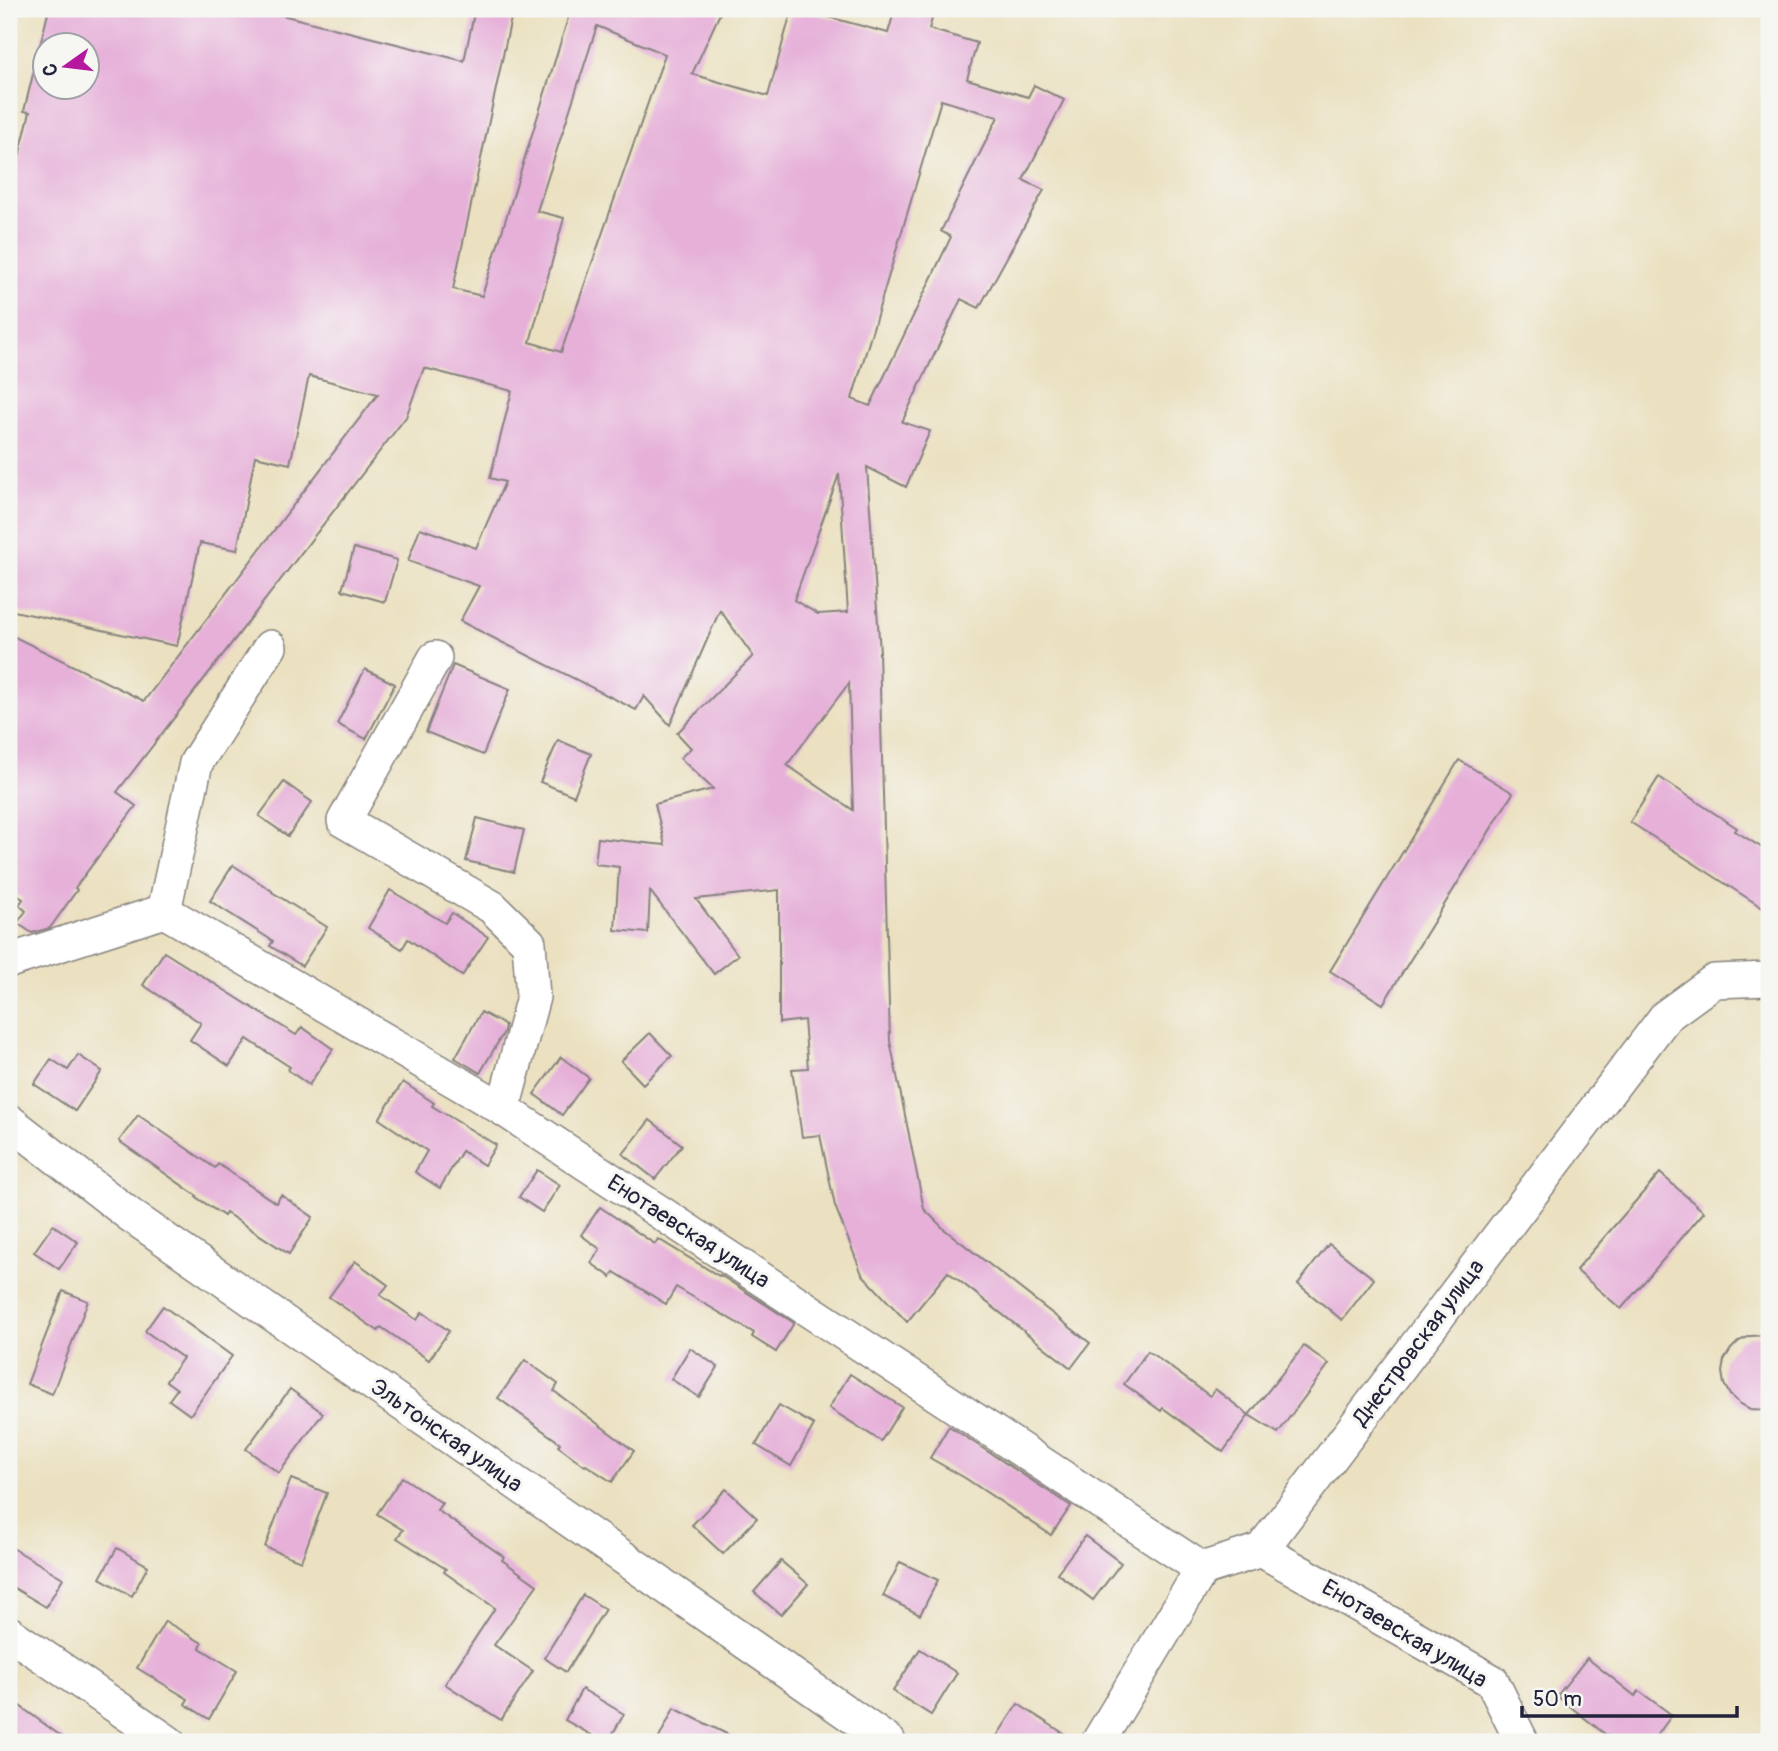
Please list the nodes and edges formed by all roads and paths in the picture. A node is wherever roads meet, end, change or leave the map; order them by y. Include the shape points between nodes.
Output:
1 (270, 647) dead end
2 (435, 659) dead end
3 (164, 911) junction
4 (9, 961) edge
5 (1769, 979) edge
6 (503, 1109) junction
7 (9, 1121) edge
8 (1261, 1549) junction
9 (1202, 1569) junction
10 (9, 1633) edge
11 (168, 1742) edge
12 (889, 1742) edge
13 (1098, 1742) edge
14 (1522, 1742) edge

1 - 3 street via 196,763
2 - 6 street via 344,821 492,906 529,943 533,997
3 - 4 street
3 - 6 street, Енотаевская улица
5 - 8 street, Днестровская улица via 1714,981 1666,1016
6 - 9 street, Енотаевская улица
7 - 12 street, Эльтонская улица via 130,1215
8 - 9 street
8 - 14 street, Енотаевская улица via 1492,1681
9 - 13 street
10 - 11 street

